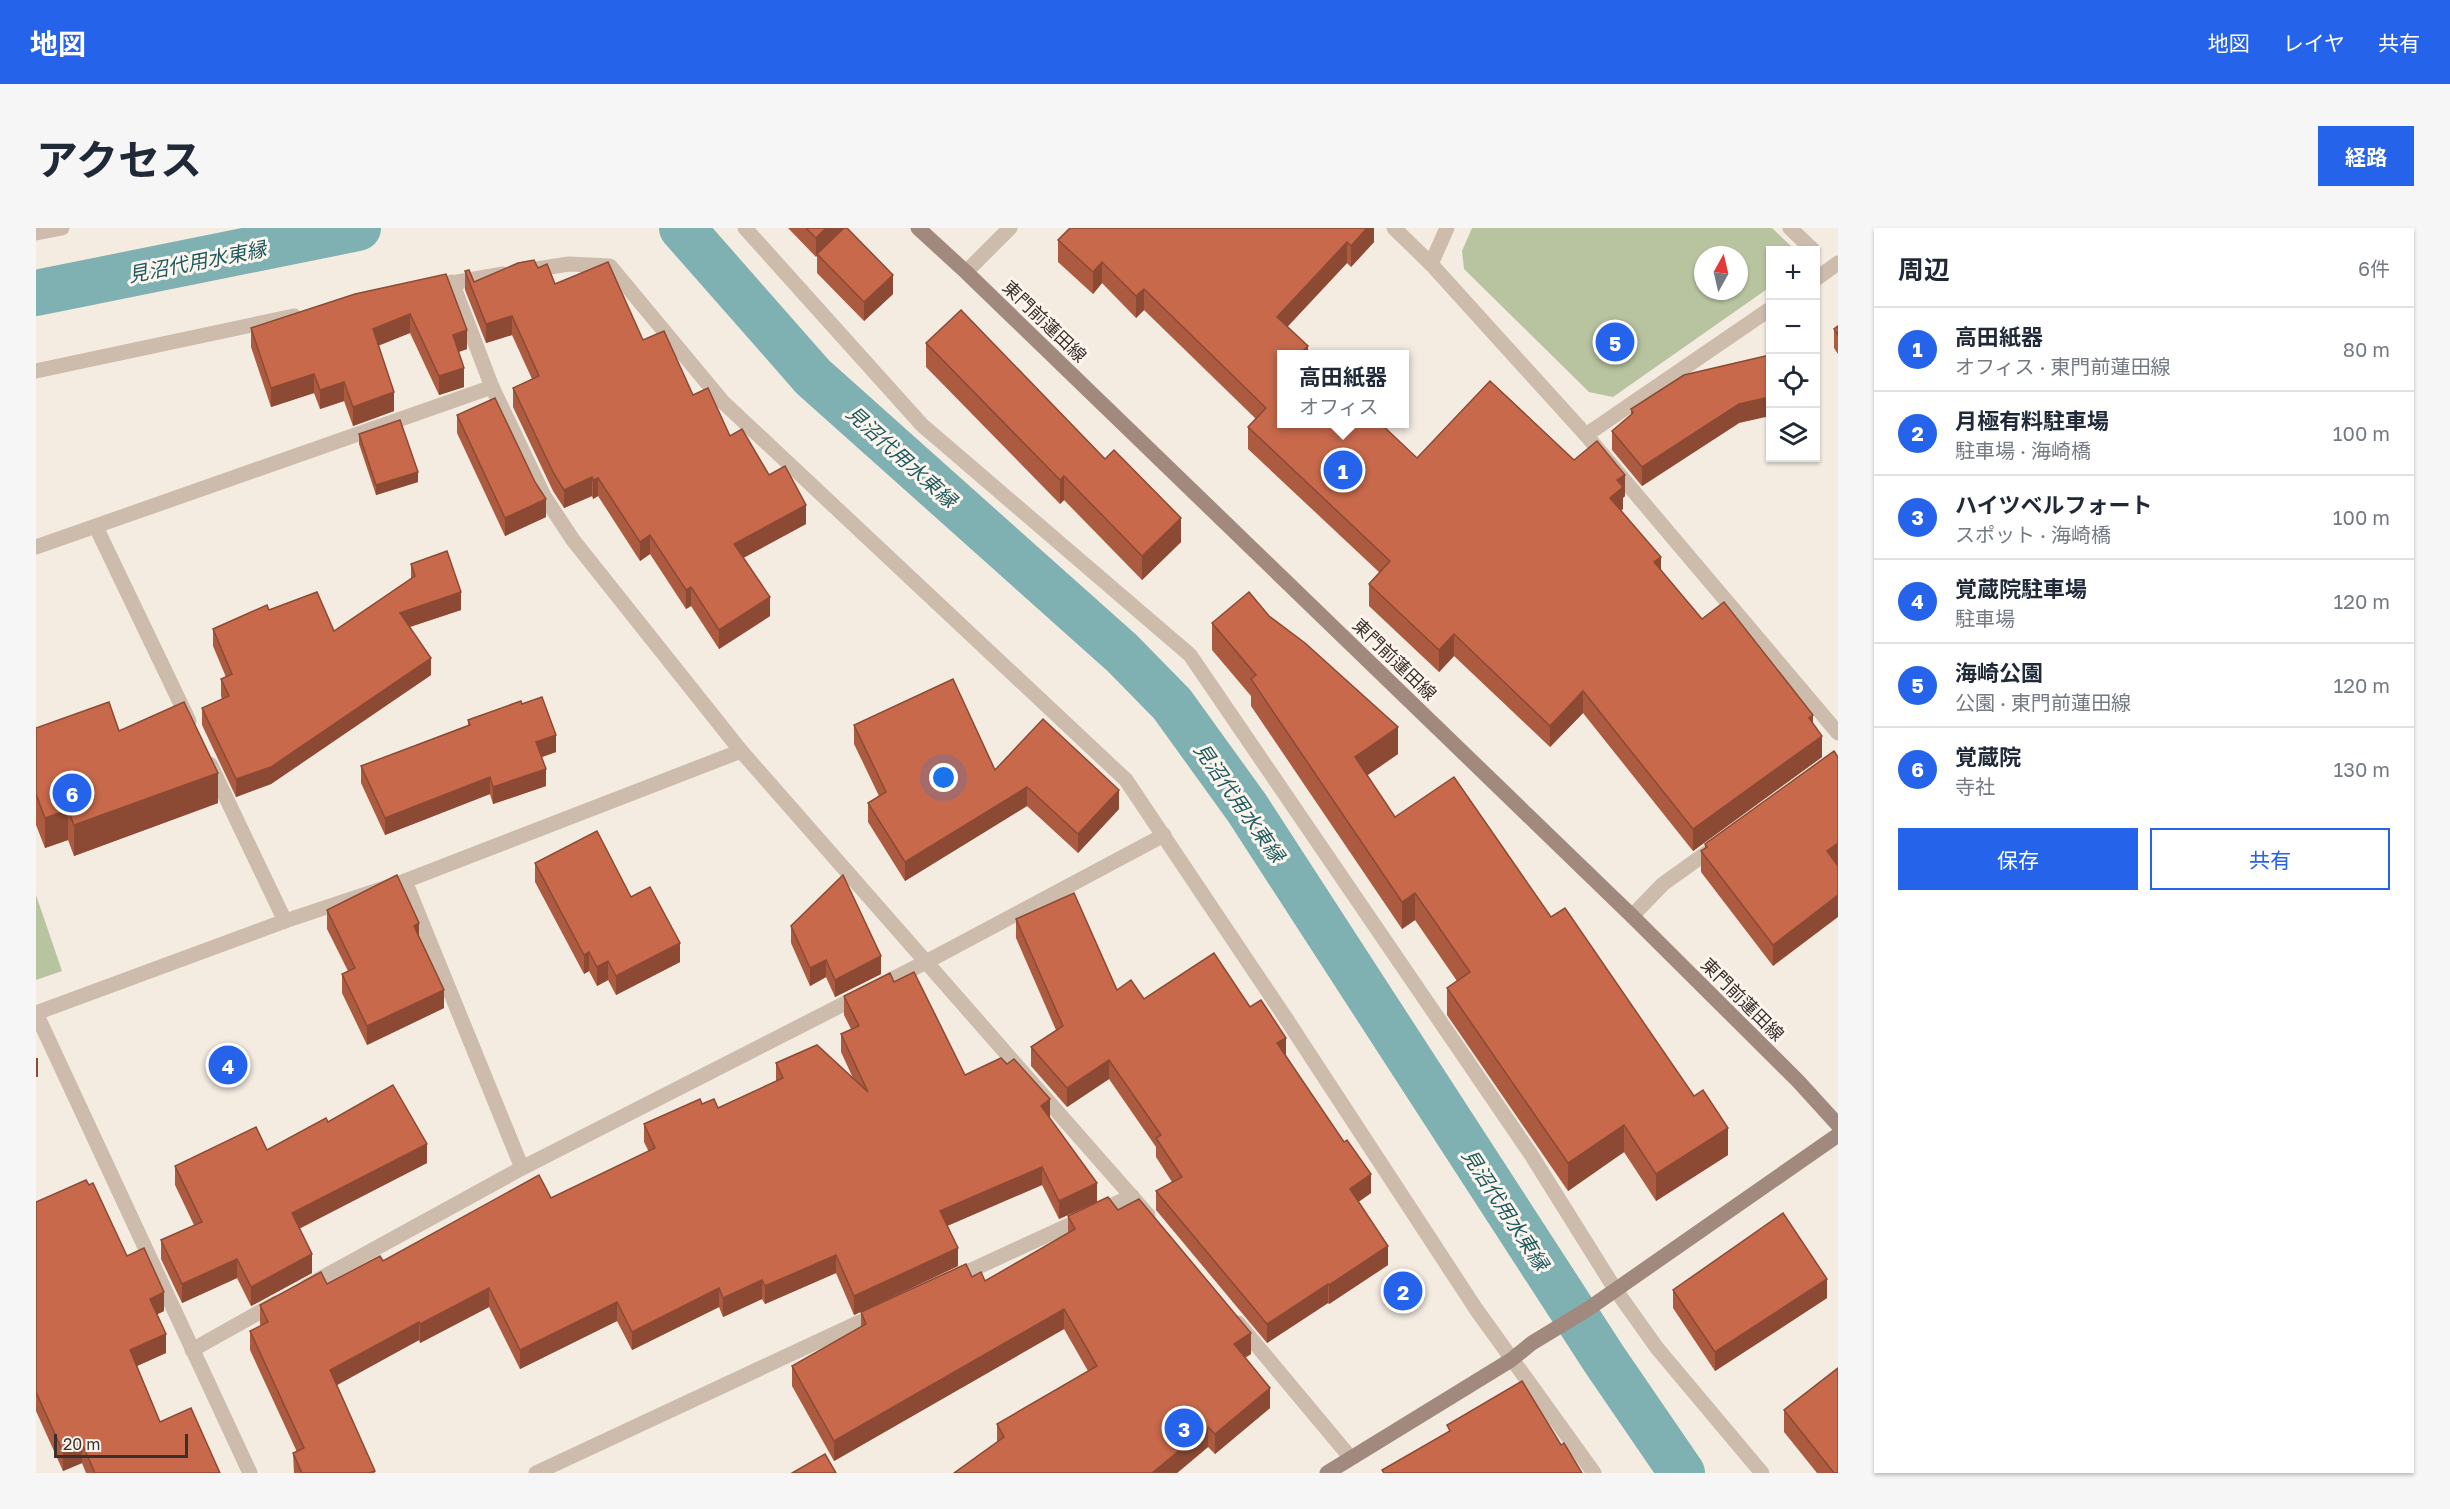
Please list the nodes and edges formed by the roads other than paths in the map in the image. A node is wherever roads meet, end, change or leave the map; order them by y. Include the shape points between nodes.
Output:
1 (62, 228) edge
2 (745, 228) edge
3 (918, 228) edge
4 (1010, 228) edge
5 (1394, 228) edge
6 (1447, 228) edge
7 (1790, 228) edge
8 (36, 233) edge
9 (1808, 246) edge
10 (1820, 256) edge
11 (1431, 264) junction
12 (1835, 265) edge
13 (966, 272) junction
14 (1820, 276) edge
15 (452, 282) junction
16 (417, 290) edge
17 (313, 312) edge
18 (1766, 312) edge
19 (36, 371) edge
20 (492, 387) junction
21 (1586, 435) junction
22 (96, 527) junction
23 (36, 547) edge
24 (1838, 733) edge
25 (741, 751) junction
26 (1164, 835) junction
27 (1731, 835) edge
28 (405, 881) junction
29 (1632, 916) junction
30 (285, 921) junction
31 (926, 963) junction
32 (36, 1013) edge
33 (1838, 1125) edge
34 (1838, 1135) edge
35 (522, 1168) junction
36 (1132, 1196) junction
37 (1154, 1223) edge
38 (936, 1287) edge
39 (1615, 1289) junction
40 (893, 1307) edge
41 (1230, 1313) edge
42 (192, 1350) junction
43 (1511, 1360) junction
44 (1350, 1457) junction
45 (567, 1458) junction
46 (250, 1473) edge
47 (536, 1473) edge
48 (574, 1473) edge
49 (1327, 1473) edge
50 (1594, 1473) edge
51 (1762, 1473) edge

1 - 8 street
2 - 39 street via 922,424 1190,655 1530,1153
3 - 13 main road, 東門前蓮田線
4 - 13 street
5 - 11 street
6 - 11 street
7 - 9 street
10 - 12 street
11 - 21 street
12 - 14 street
13 - 29 main road, 東門前蓮田線
15 - 16 street
15 - 20 street
15 - 26 street via 569,264 610,266 723,402 1126,780
17 - 19 street
18 - 21 street
20 - 22 street
20 - 25 street via 544,496 573,540
21 - 24 street
22 - 23 street
22 - 30 street
25 - 28 street
25 - 31 street
26 - 31 street
26 - 43 street
27 - 29 street via 1663,884
28 - 30 street
28 - 35 street
29 - 33 main road, 東門前蓮田線
30 - 32 street
31 - 35 street
31 - 36 street
32 - 42 street
34 - 39 main road
35 - 42 street
36 - 37 street
36 - 38 street
39 - 43 main road
39 - 51 street via 1657,1348
40 - 45 street
41 - 44 street
42 - 46 street
43 - 44 main road
43 - 50 street
44 - 49 main road
45 - 47 street
45 - 48 street

